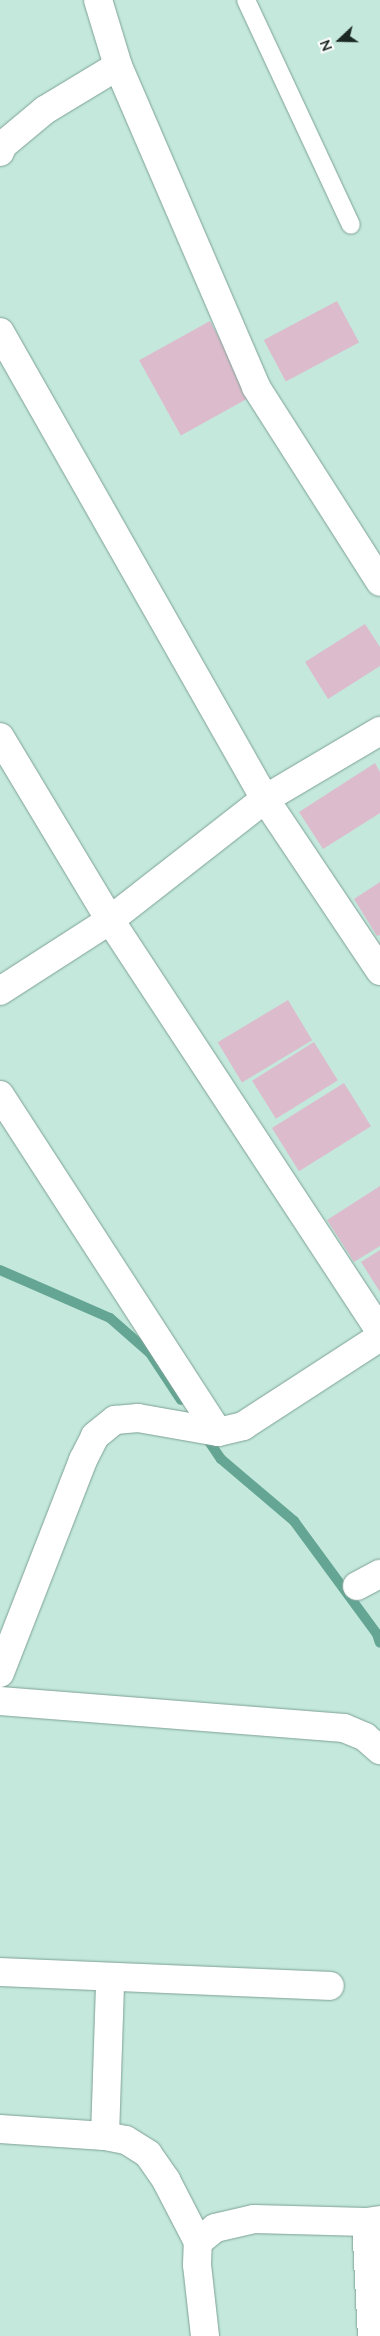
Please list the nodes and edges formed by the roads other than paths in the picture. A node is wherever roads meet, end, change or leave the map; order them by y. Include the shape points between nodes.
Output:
1 (98, 0) edge
2 (246, 0) edge
3 (118, 66) junction
4 (0, 152) edge
5 (351, 225) dead end
6 (0, 332) edge
7 (380, 582) edge
8 (380, 731) edge
9 (0, 737) edge
10 (265, 799) junction
11 (110, 920) junction
12 (380, 970) edge
13 (0, 991) edge
14 (0, 1095) edge
15 (380, 1331) edge
16 (380, 1337) edge
17 (217, 1432) junction
18 (0, 1673) edge
19 (0, 1701) edge
20 (380, 1750) edge
21 (0, 1972) edge
22 (330, 1986) dead end
23 (110, 1988) dead end
24 (0, 2129) edge
25 (105, 2136) junction
26 (373, 2221) edge
27 (198, 2242) junction
28 (205, 2336) edge
29 (372, 2336) edge

1 - 3 street
2 - 5 lane
3 - 4 street via 45,110 3,145
3 - 7 street via 256,387
6 - 10 street
8 - 10 street
9 - 11 street
10 - 11 street
10 - 12 street
11 - 13 street
11 - 15 street
14 - 17 street
16 - 17 street via 243,1426
17 - 18 street via 138,1418 116,1420 95,1436 82,1460
19 - 20 street via 344,1728 365,1737
21 - 22 street
23 - 25 street
24 - 25 street
25 - 27 street via 126,2140 148,2154 166,2180
26 - 27 street via 254,2219 215,2228
26 - 29 street
27 - 28 street via 196,2265

